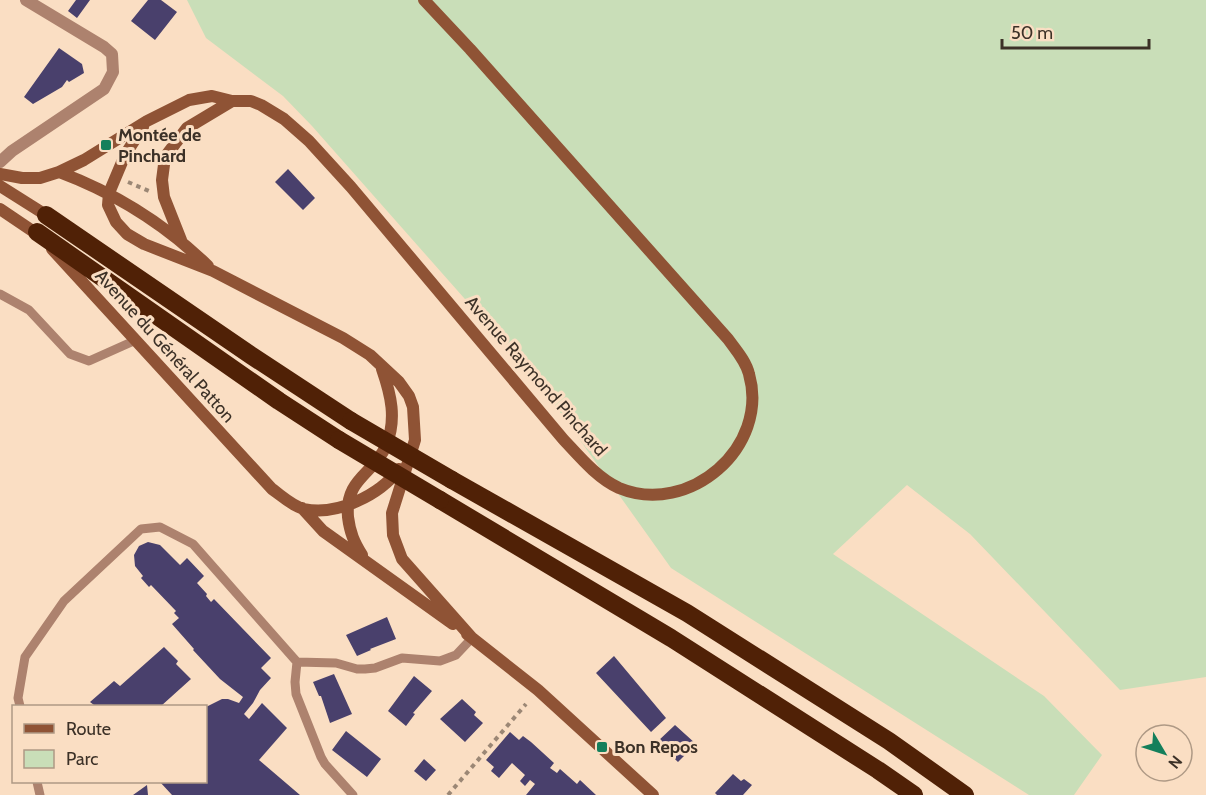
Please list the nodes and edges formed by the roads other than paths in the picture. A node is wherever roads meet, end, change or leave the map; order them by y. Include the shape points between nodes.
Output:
1 (26, 0) edge
2 (424, 0) edge
3 (232, 101) junction
4 (147, 121) junction
5 (0, 162) edge
6 (59, 172) junction
7 (0, 174) edge
8 (0, 186) edge
9 (109, 193) junction
10 (0, 209) edge
11 (46, 215) joint
12 (37, 232) junction
13 (182, 241) junction
14 (213, 271) junction
15 (0, 294) edge
16 (136, 340) junction
17 (382, 368) junction
18 (409, 456) junction
19 (347, 505) junction
20 (302, 508) junction
21 (367, 562) junction
22 (472, 638) junction
23 (297, 662) junction
24 (20, 705) edge
25 (353, 795) edge
26 (653, 795) edge
27 (914, 795) edge
28 (965, 795) edge

1 - 5 street via 104,47 112,54 113,72 104,89
2 - 3 street, Avenue Raymond Pinchard via 740,354 750,377 749,421 731,458 710,476 684,489 653,494 618,488 605,480 563,439 309,141 261,105
3 - 4 street, Avenue Raymond Pinchard via 212,96 189,100
3 - 13 street via 187,128 165,157 164,197
4 - 6 street, Avenue Raymond Pinchard
4 - 9 street via 134,138
6 - 7 street, Avenue Raymond Pinchard via 40,178
6 - 9 street
8 - 11 street
9 - 13 street
9 - 14 street via 108,205 127,234
10 - 12 street, Avenue du Général Patton
11 - 28 highway, bridge via 351,421 687,613 889,741
12 - 16 street, Avenue du Général Patton
12 - 27 highway, bridge via 339,440 671,638
13 - 14 street
14 - 17 street, Avenue du Général Patton via 343,338
15 - 16 lane via 29,310 70,354 89,360
16 - 20 street, Avenue du Général Patton via 272,489
17 - 18 street, Avenue du Général Patton via 399,382 413,407 415,440
17 - 19 street via 391,392 389,435 380,456 348,496
18 - 19 street via 390,482
18 - 22 street, Avenue du Général Patton via 392,513 397,548 415,575
19 - 20 street
19 - 21 street, Avenue du Général Patton via 351,537
20 - 21 street, Avenue du Général Patton via 322,531
21 - 22 street, Avenue du Général Patton
22 - 23 lane via 456,655 440,661 402,658 365,669
22 - 26 street, Avenue du Général Patton via 538,690
23 - 24 lane via 193,544 160,527 141,529 64,601 25,657
23 - 25 lane via 296,694 321,757

